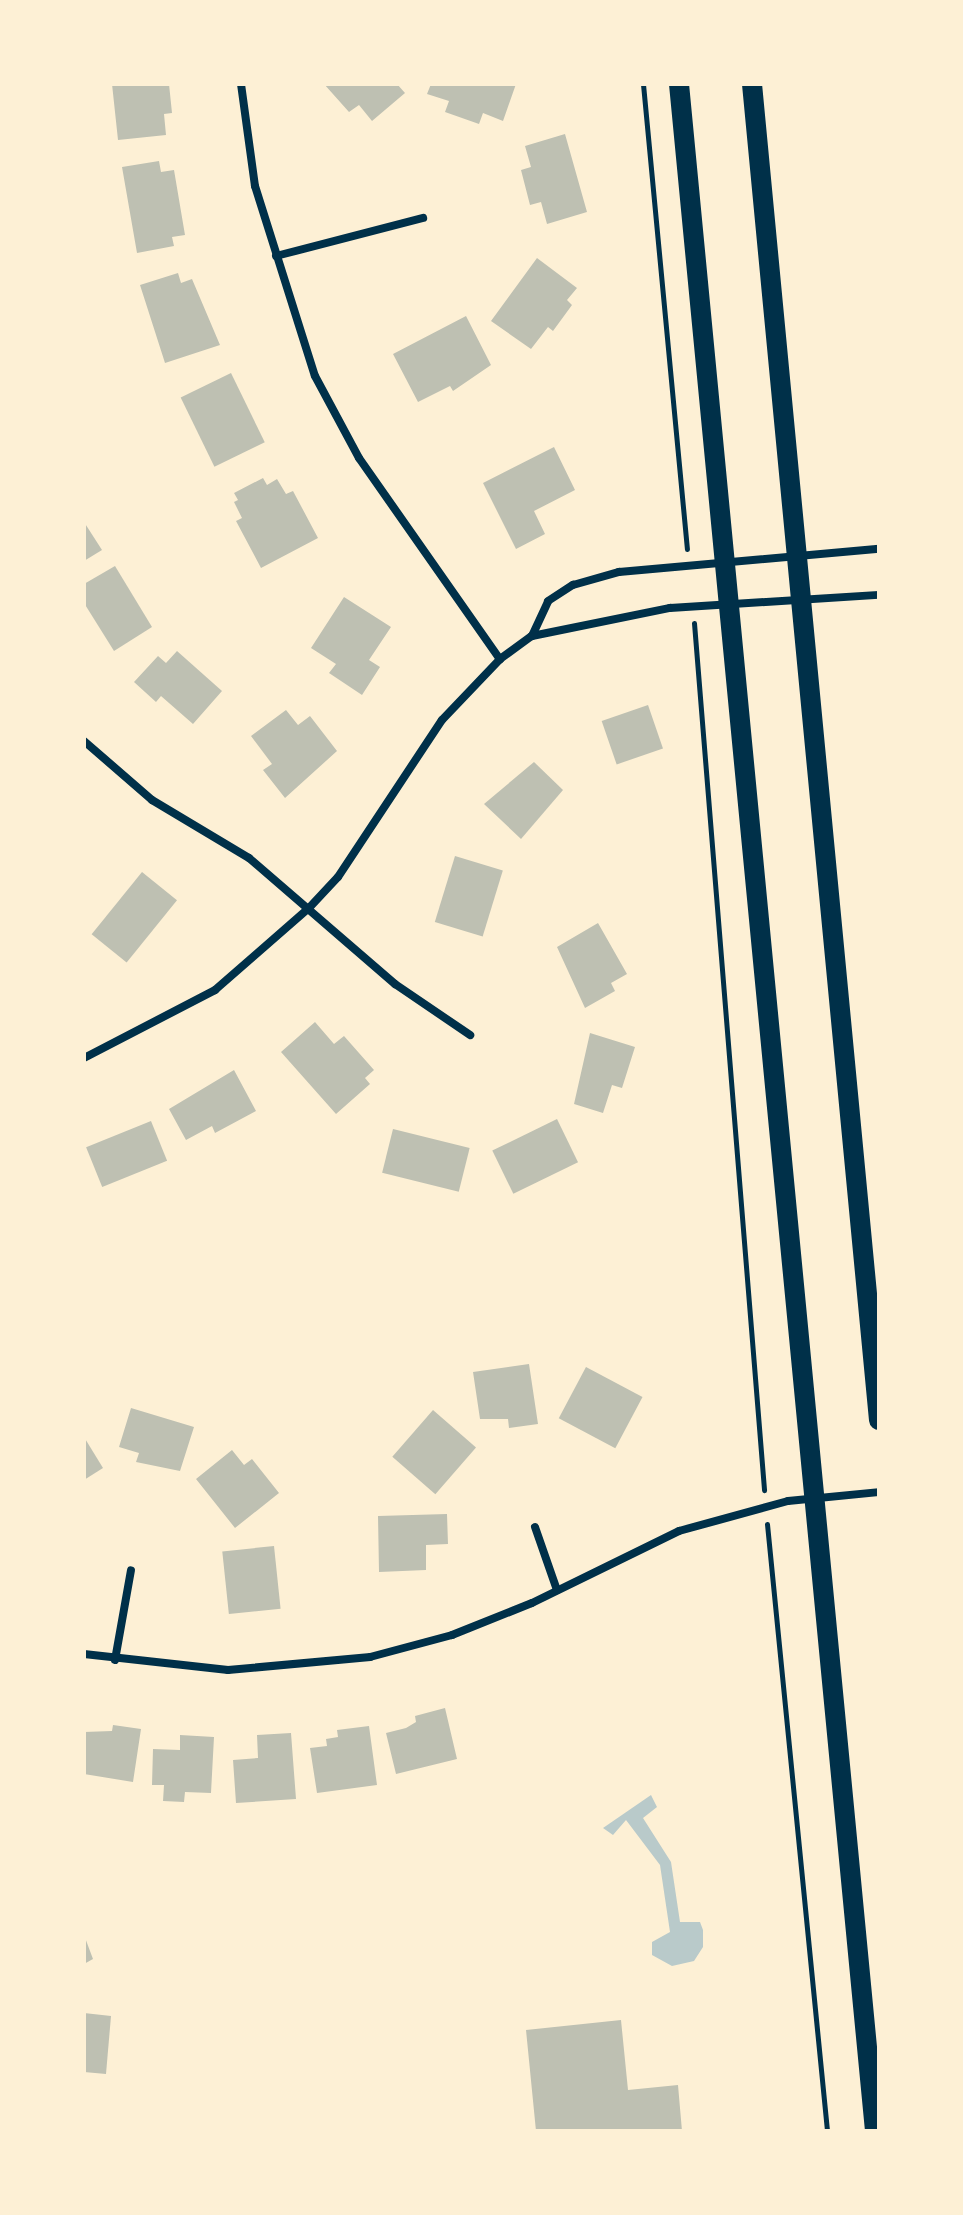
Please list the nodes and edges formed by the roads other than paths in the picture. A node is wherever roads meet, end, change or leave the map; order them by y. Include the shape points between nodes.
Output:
1 (241, 84) edge
2 (679, 84) edge
3 (752, 84) edge
4 (423, 218) dead end
5 (276, 256) junction
6 (879, 549) edge
7 (796, 556) junction
8 (722, 561) junction
9 (879, 595) edge
10 (800, 601) junction
11 (727, 605) junction
12 (532, 636) junction
13 (500, 659) junction
14 (84, 741) edge
15 (309, 908) junction
16 (470, 1035) dead end
17 (84, 1058) edge
18 (879, 1420) edge
19 (879, 1492) edge
20 (816, 1497) junction
21 (535, 1527) dead end
22 (131, 1570) dead end
23 (557, 1590) junction
24 (84, 1654) edge
25 (115, 1660) junction
26 (875, 2131) edge

1 - 5 street via 255,186
2 - 8 main road
3 - 7 main road
4 - 5 street
5 - 13 street via 315,376 359,458
6 - 7 street
7 - 8 street
7 - 10 main road
8 - 11 main road
8 - 12 street via 619,572 573,585 548,601
9 - 10 street
10 - 11 street
10 - 18 main road
11 - 12 street
11 - 20 main road
12 - 13 street
13 - 15 street via 442,720 360,846
14 - 15 street via 143,793 249,858
15 - 16 street via 395,984
15 - 17 street via 215,990
19 - 20 street
20 - 23 street via 679,1531
20 - 26 main road
21 - 23 street
22 - 25 street
23 - 25 street via 452,1635 370,1657 228,1670
24 - 25 street

